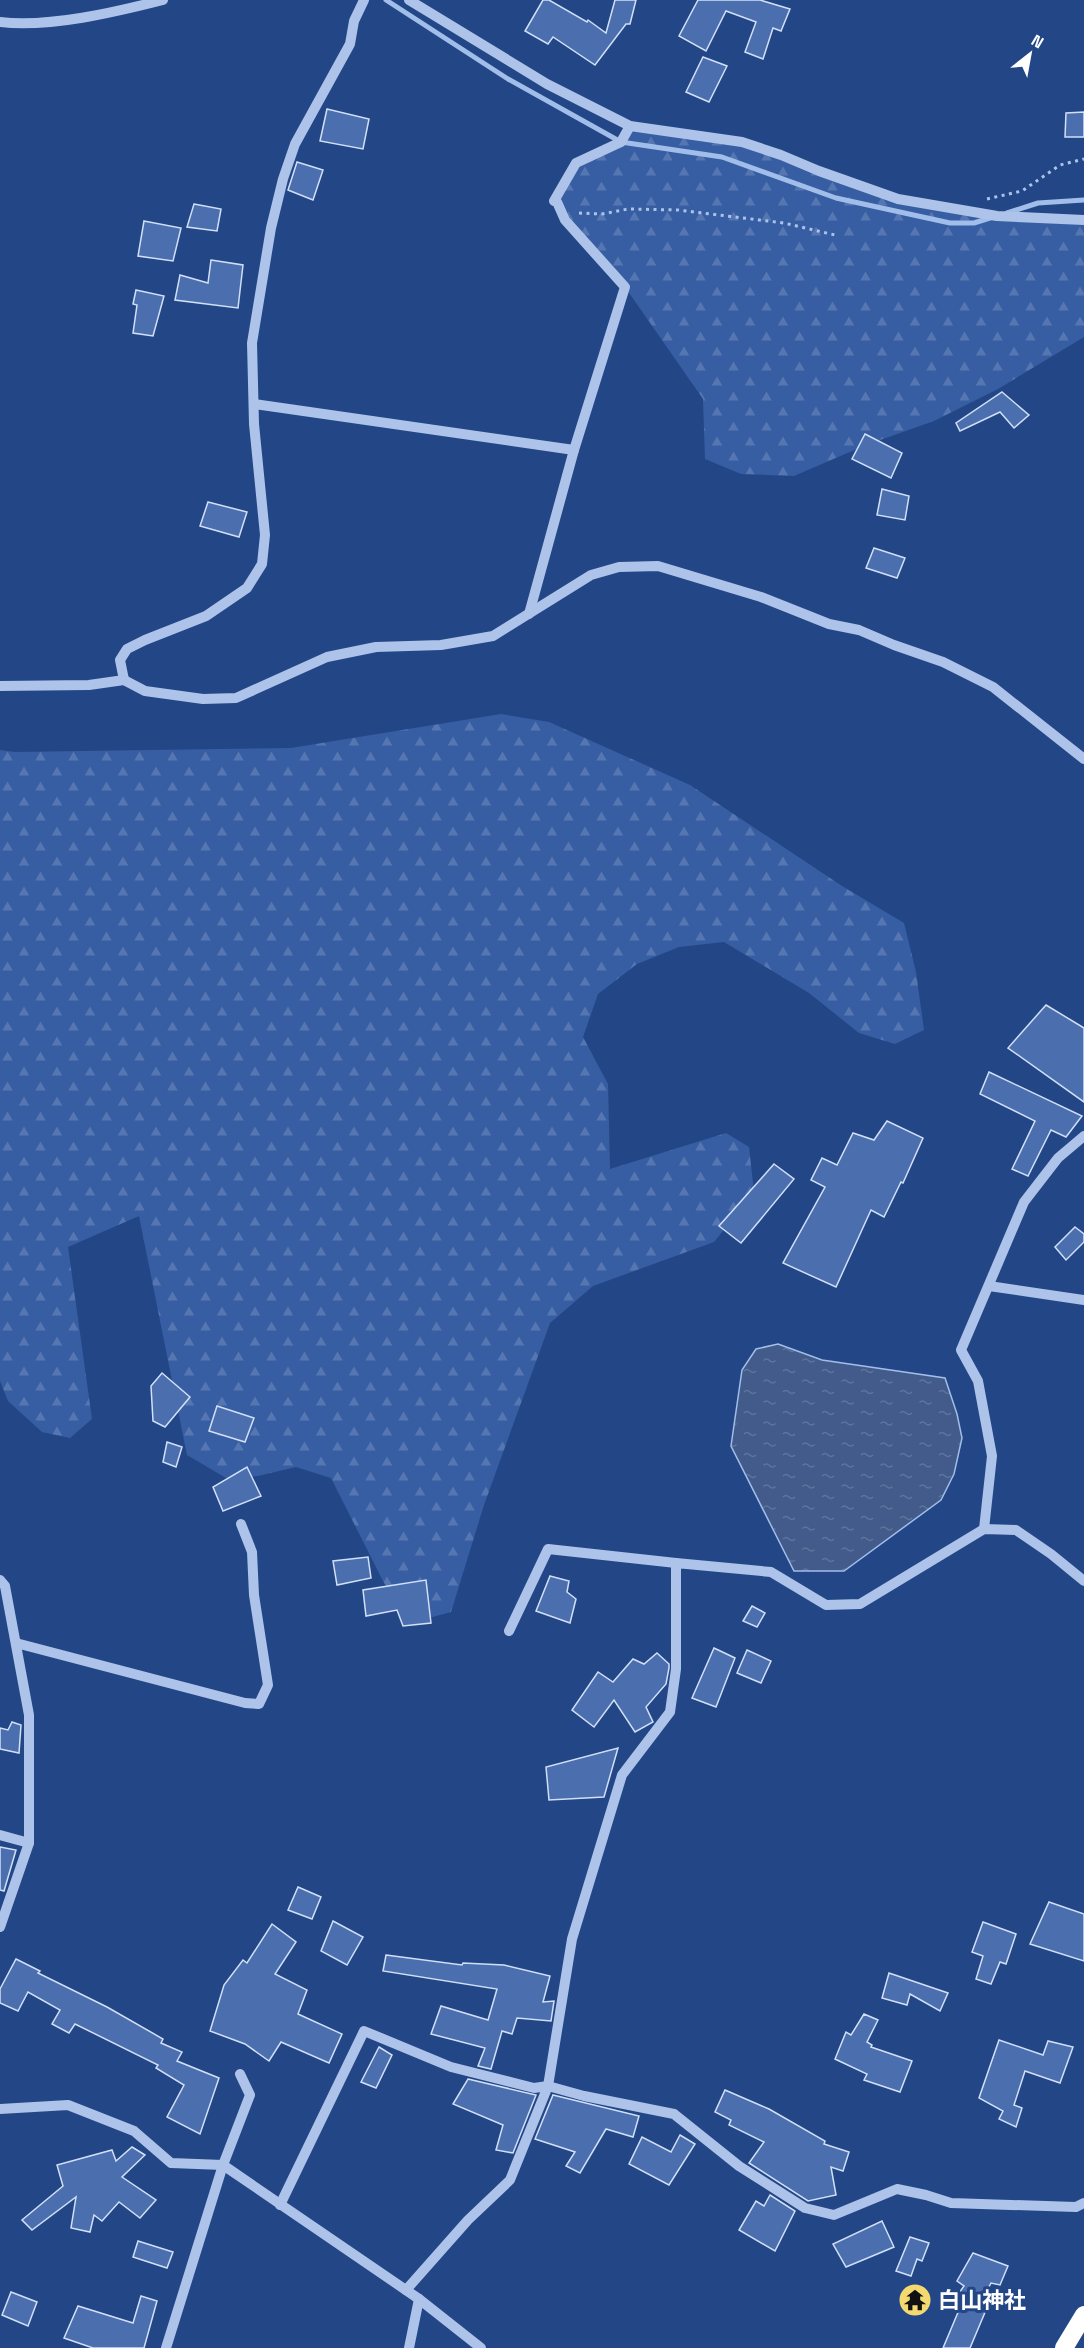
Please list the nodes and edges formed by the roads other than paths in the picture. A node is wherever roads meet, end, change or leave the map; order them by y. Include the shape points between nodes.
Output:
1 (163, 0) edge
2 (364, 0) edge
3 (409, 0) edge
4 (0, 22) edge
5 (630, 126) junction
6 (1084, 220) edge
7 (254, 404) junction
8 (574, 450) junction
9 (529, 614) junction
10 (124, 680) junction
11 (0, 686) edge
12 (1084, 759) edge
13 (1084, 1136) edge
14 (989, 1286) junction
15 (1084, 1299) edge
16 (241, 1524) dead end
17 (984, 1529) junction
18 (676, 1563) junction
19 (0, 1580) edge
20 (1084, 1581) edge
21 (509, 1631) dead end
22 (16, 1644) junction
23 (0, 1835) edge
24 (29, 1843) junction
25 (0, 1927) edge
26 (240, 2074) dead end
27 (548, 2086) junction
28 (0, 2109) edge
29 (223, 2166) junction
30 (1084, 2203) edge
31 (280, 2205) junction
32 (406, 2290) junction
33 (419, 2299) junction
34 (1084, 2315) edge
35 (166, 2348) edge
36 (409, 2348) edge
37 (482, 2348) edge
38 (1064, 2348) edge

1 - 4 street via 65,20
2 - 7 street via 354,21 350,44 295,144 282,179 252,343
3 - 5 street via 547,84
5 - 6 street via 742,142 898,199 997,216
5 - 8 street via 621,142 576,163 554,201 565,220 625,287
7 - 8 street
7 - 10 street via 265,535 262,564 247,588 206,616 127,649 120,660
8 - 9 street
9 - 10 street via 493,636 441,645 376,647 327,657 236,698 203,699 145,691
9 - 12 street via 591,575 619,567 658,566 761,597 829,624 859,630 943,662 993,687
10 - 11 street via 88,685
13 - 14 street via 1058,1158 1024,1202
14 - 15 street
14 - 17 street via 961,1350 978,1381 993,1456
16 - 22 street via 252,1552 254,1595 268,1685 259,1704
17 - 18 street via 860,1604 825,1605 771,1572
17 - 20 street via 1016,1530
18 - 21 street via 548,1549
18 - 27 street via 676,1670 670,1712 622,1775 572,1939
19 - 22 street via 5,1586
22 - 24 street via 29,1715
23 - 24 street
24 - 25 street
26 - 29 street via 250,2095
27 - 30 street via 674,2114 739,2166 805,2208 834,2215 897,2189 951,2203 1076,2207
27 - 31 street via 534,2088 451,2067 364,2031
27 - 32 street via 510,2180 468,2220
28 - 29 street via 68,2105 134,2131 171,2163
29 - 31 street
29 - 35 street
31 - 32 street
32 - 33 street
33 - 36 street
33 - 37 street
34 - 38 highway

